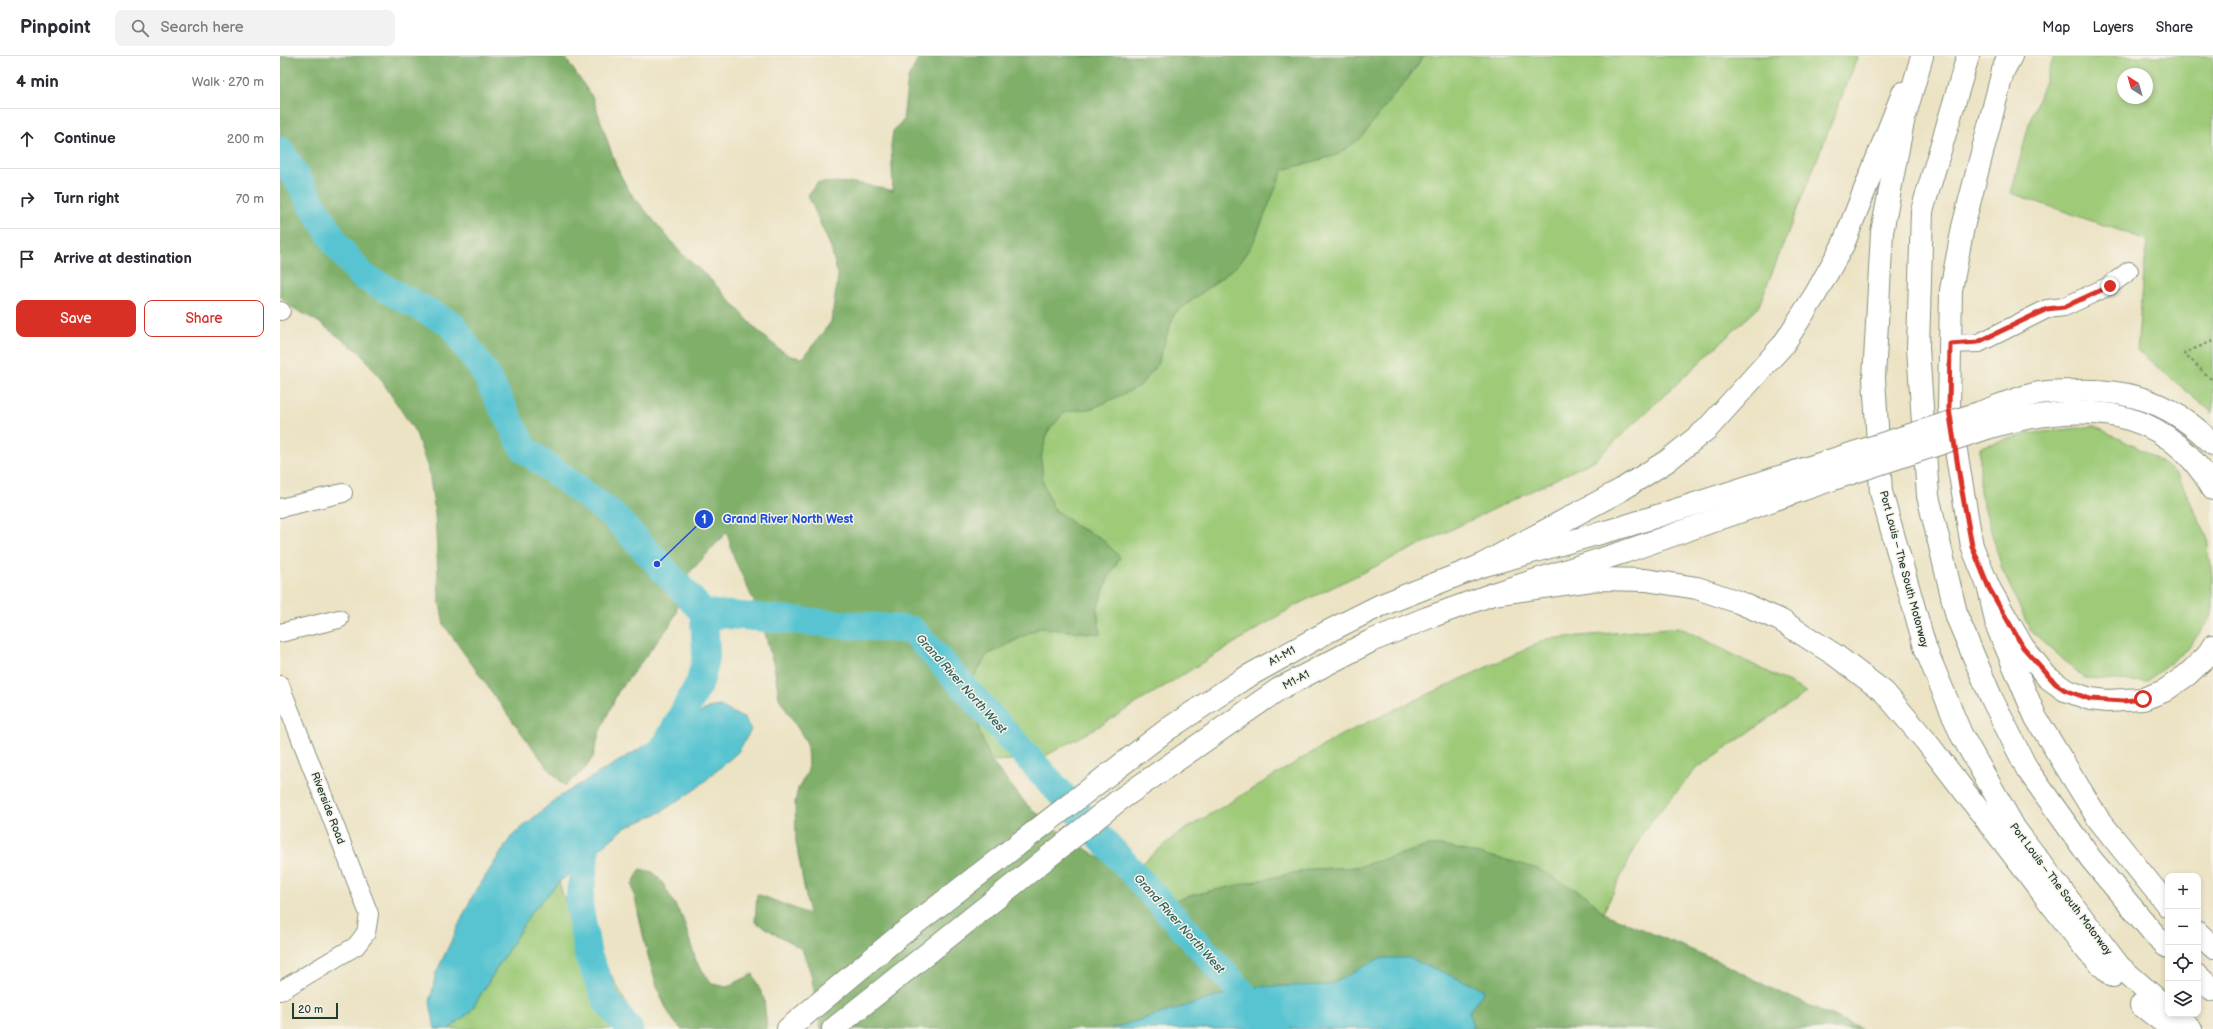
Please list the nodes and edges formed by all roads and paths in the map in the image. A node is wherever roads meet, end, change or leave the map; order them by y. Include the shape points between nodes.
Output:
1 (1913, 56) edge
2 (1918, 56) edge
3 (1922, 56) edge
4 (1968, 56) edge
5 (2007, 61) edge
6 (1902, 93) junction
7 (2129, 271) dead end
8 (2213, 341) edge
9 (1950, 344) junction
10 (2213, 381) edge
11 (1983, 421) junction
12 (2213, 444) edge
13 (1831, 470) junction
14 (2213, 489) edge
15 (343, 493) dead end
16 (280, 508) edge
17 (1478, 567) junction
18 (1989, 588) junction
19 (1493, 594) junction
20 (339, 619) dead end
21 (280, 633) edge
22 (2213, 646) edge
23 (280, 685) edge
24 (2165, 902) edge
25 (2201, 936) edge
26 (2166, 945) edge
27 (2213, 947) edge
28 (2201, 979) edge
29 (280, 990) edge
30 (2213, 990) edge
31 (2165, 1006) edge
32 (2177, 1017) edge
33 (788, 1029) edge
34 (834, 1029) edge
35 (2172, 1029) edge
36 (2191, 1029) edge

1 - 6 main road
2 - 6 main road
3 - 31 main road, Port Louis – The South Motorway via 1903,122 1882,232 1874,378 1881,492 1926,650 1960,734 2015,829 2119,966
4 - 26 main road via 1922,211 1918,348 1928,496 1957,617 1991,698 2027,769 2091,858
5 - 9 main road via 1963,227 1951,290
6 - 17 main road via 1843,245 1783,345 1746,388 1707,429 1667,461 1621,490
7 - 9 street via 2110,286 2064,307 2047,309 1978,342
8 - 10 path via 2184,353
9 - 18 main road via 1949,409 1961,486 1972,546
11 - 12 main road via 2040,393 2098,390 2147,399 2167,408
11 - 13 main road, bridge
11 - 14 main road via 2079,411 2127,418 2151,427 2174,441 2193,458
13 - 17 main road
13 - 19 main road via 1624,552
15 - 16 street
17 - 33 main road, A1-M1 via 1379,606 1243,678 1168,729 1104,778 898,937
18 - 22 main road via 2023,647 2056,684 2079,696 2107,701 2143,699 2164,691 2187,676 2207,656
18 - 24 main road via 1997,626 2036,718 2098,820
19 - 34 main road, M1-A1 via 1371,641 1279,689 1118,801
19 - 35 main road via 1599,579 1646,580 1697,588 1780,620 1835,655 1884,692 1925,740 2088,952 2149,1012
20 - 21 street
23 - 29 street, Riverside Road via 369,914 366,933 356,946
25 - 27 main road
28 - 30 main road
32 - 36 main road

